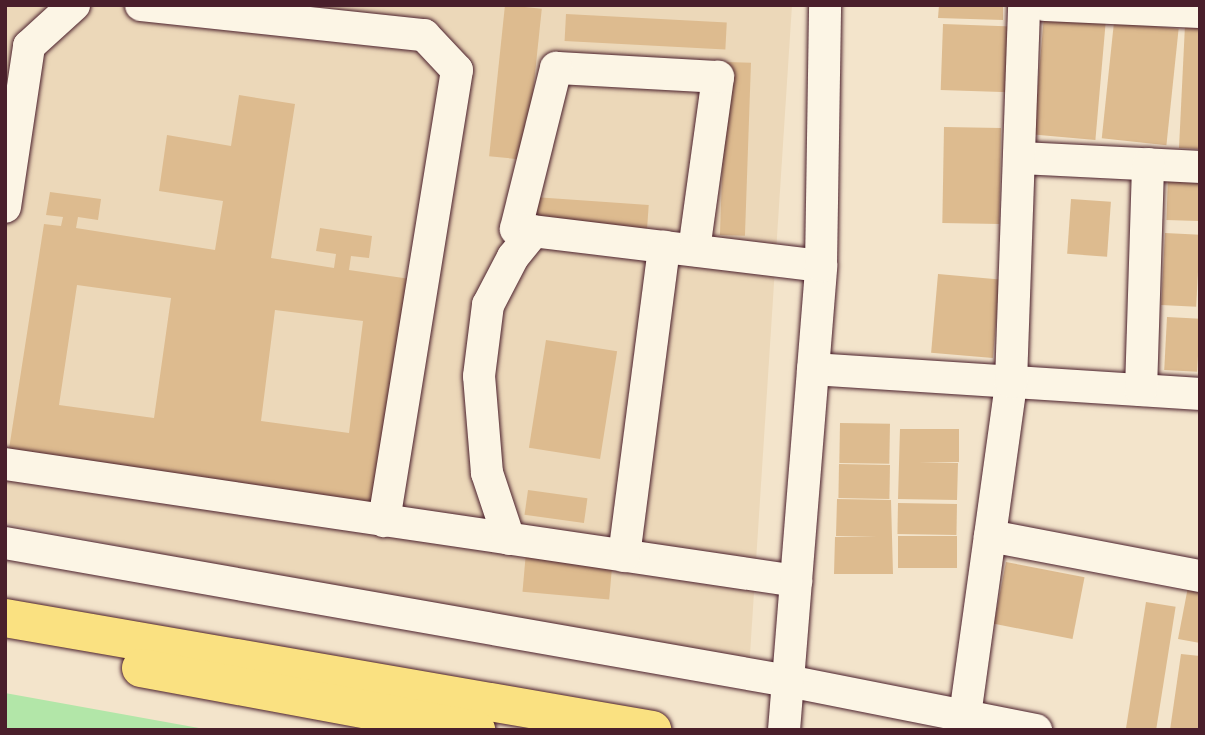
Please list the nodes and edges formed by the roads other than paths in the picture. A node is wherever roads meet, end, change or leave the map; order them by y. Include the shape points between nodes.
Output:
1 (74, 5) edge
2 (141, 5) edge
3 (825, 5) edge
4 (1024, 5) edge
5 (1045, 5) edge
6 (1186, 10) edge
7 (1022, 158) junction
8 (1148, 164) junction
9 (1200, 167) edge
10 (5, 207) edge
11 (534, 231) junction
12 (679, 248) junction
13 (821, 266) junction
14 (813, 369) junction
15 (1011, 382) junction
16 (1141, 390) junction
17 (1200, 394) edge
18 (5, 464) edge
19 (384, 521) junction
20 (990, 536) junction
21 (509, 539) junction
22 (5, 543) edge
23 (624, 556) junction
24 (1200, 576) edge
25 (796, 582) junction
26 (5, 618) edge
27 (5, 644) edge
28 (788, 681) junction
29 (964, 723) edge
30 (476, 730) edge
31 (652, 730) edge
32 (784, 730) edge
33 (1036, 730) edge

1 - 10 street via 29,46
2 - 19 street via 424,35 457,70
3 - 13 street
4 - 7 street
5 - 6 street
7 - 8 street
7 - 15 street
8 - 9 street
8 - 16 street
11 - 12 street
11 - 12 street via 516,229 556,68 718,77
11 - 21 street via 513,257 488,304 479,376 486,473
12 - 13 street
12 - 23 street
13 - 14 street
14 - 15 street
14 - 25 street
15 - 16 street
15 - 20 street
16 - 17 street
18 - 19 street
19 - 21 street
20 - 24 street
20 - 29 street
21 - 23 street
22 - 28 street
23 - 25 street
25 - 28 street
26 - 31 main road
27 - 30 main road
28 - 29 street
28 - 32 street
29 - 33 street

